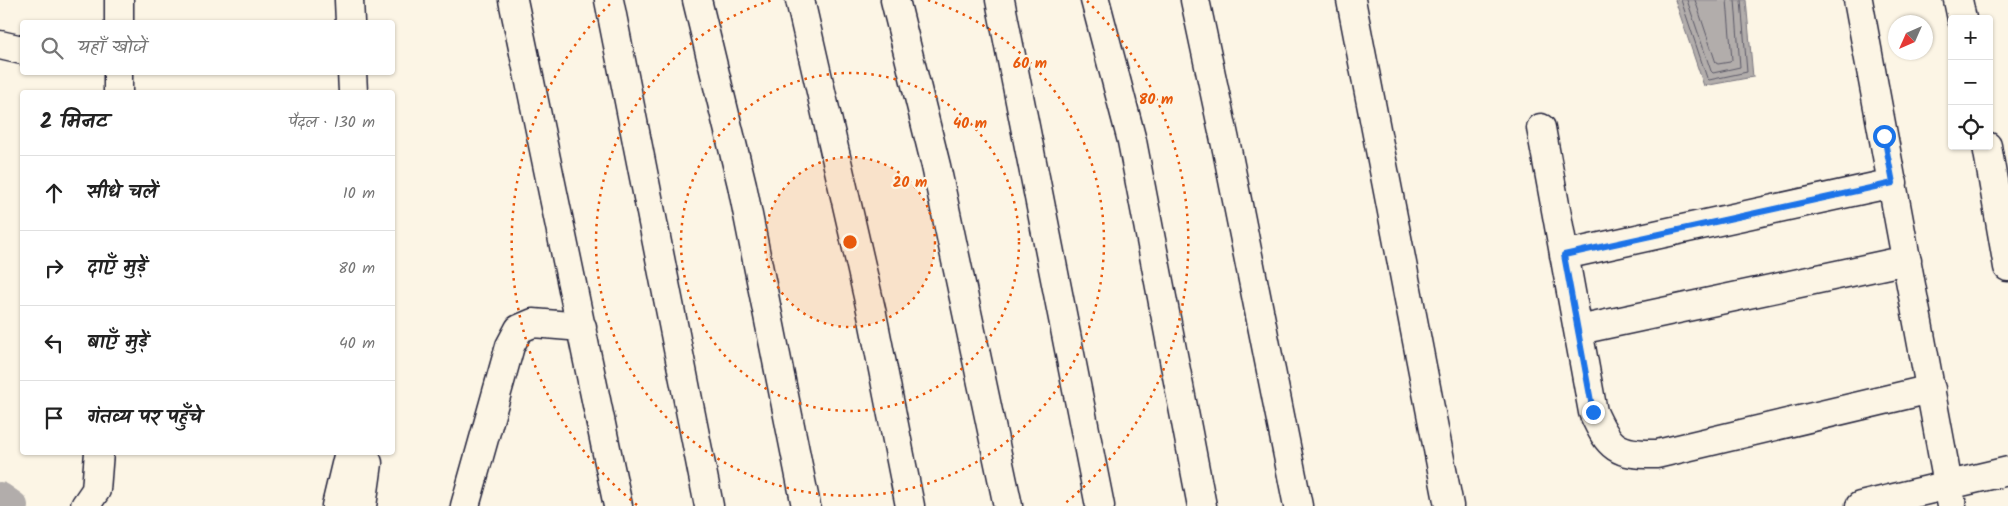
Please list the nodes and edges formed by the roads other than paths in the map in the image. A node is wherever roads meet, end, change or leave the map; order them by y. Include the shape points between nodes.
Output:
1 (119, 0) edge
2 (349, 0) edge
3 (513, 0) edge
4 (609, 0) edge
5 (697, 0) edge
6 (800, 0) edge
7 (895, 0) edge
8 (1000, 0) edge
9 (1095, 0) edge
10 (1195, 0) edge
11 (1352, 0) edge
12 (1858, 0) edge
13 (1958, 0) edge
14 (1961, 15) edge
15 (119, 20) edge
16 (350, 20) edge
17 (0, 45) edge
18 (20, 50) edge
19 (118, 75) edge
20 (352, 75) edge
21 (118, 90) edge
22 (353, 90) edge
23 (1541, 128) dead end
24 (1988, 150) edge
25 (1893, 183) junction
26 (2003, 207) edge
27 (1564, 255) junction
28 (1907, 260) junction
29 (2008, 267) edge
30 (582, 327) junction
31 (1579, 330) junction
32 (1931, 388) junction
33 (99, 455) edge
34 (118, 455) edge
35 (348, 455) edge
36 (364, 455) edge
37 (2008, 471) edge
38 (1950, 496) edge
39 (85, 506) edge
40 (107, 506) edge
41 (336, 506) edge
42 (362, 506) edge
43 (465, 506) edge
44 (618, 506) edge
45 (709, 506) edge
46 (806, 506) edge
47 (910, 506) edge
48 (1008, 506) edge
49 (1100, 506) edge
50 (1202, 506) edge
51 (1298, 506) edge
52 (1448, 506) edge
53 (1861, 506) edge

1 - 15 street
2 - 16 street
3 - 30 street
4 - 45 street
5 - 46 street via 742,185
6 - 47 street via 872,314
7 - 48 street via 936,166
8 - 49 street
9 - 50 street via 1132,141
10 - 51 street
11 - 52 street
12 - 25 street
13 - 14 street
17 - 18 street
19 - 21 street
20 - 22 street
23 - 27 street
24 - 26 street
25 - 27 street
25 - 28 street
26 - 29 street
27 - 31 street
28 - 31 street
28 - 32 street
30 - 43 street via 533,323 519,329 510,346
30 - 44 street
31 - 32 street via 1593,412 1602,432 1615,448 1634,454 1656,454
32 - 38 street
33 - 39 street via 96,490
34 - 40 street
35 - 41 street
36 - 42 street via 368,463
37 - 38 street
38 - 53 street

